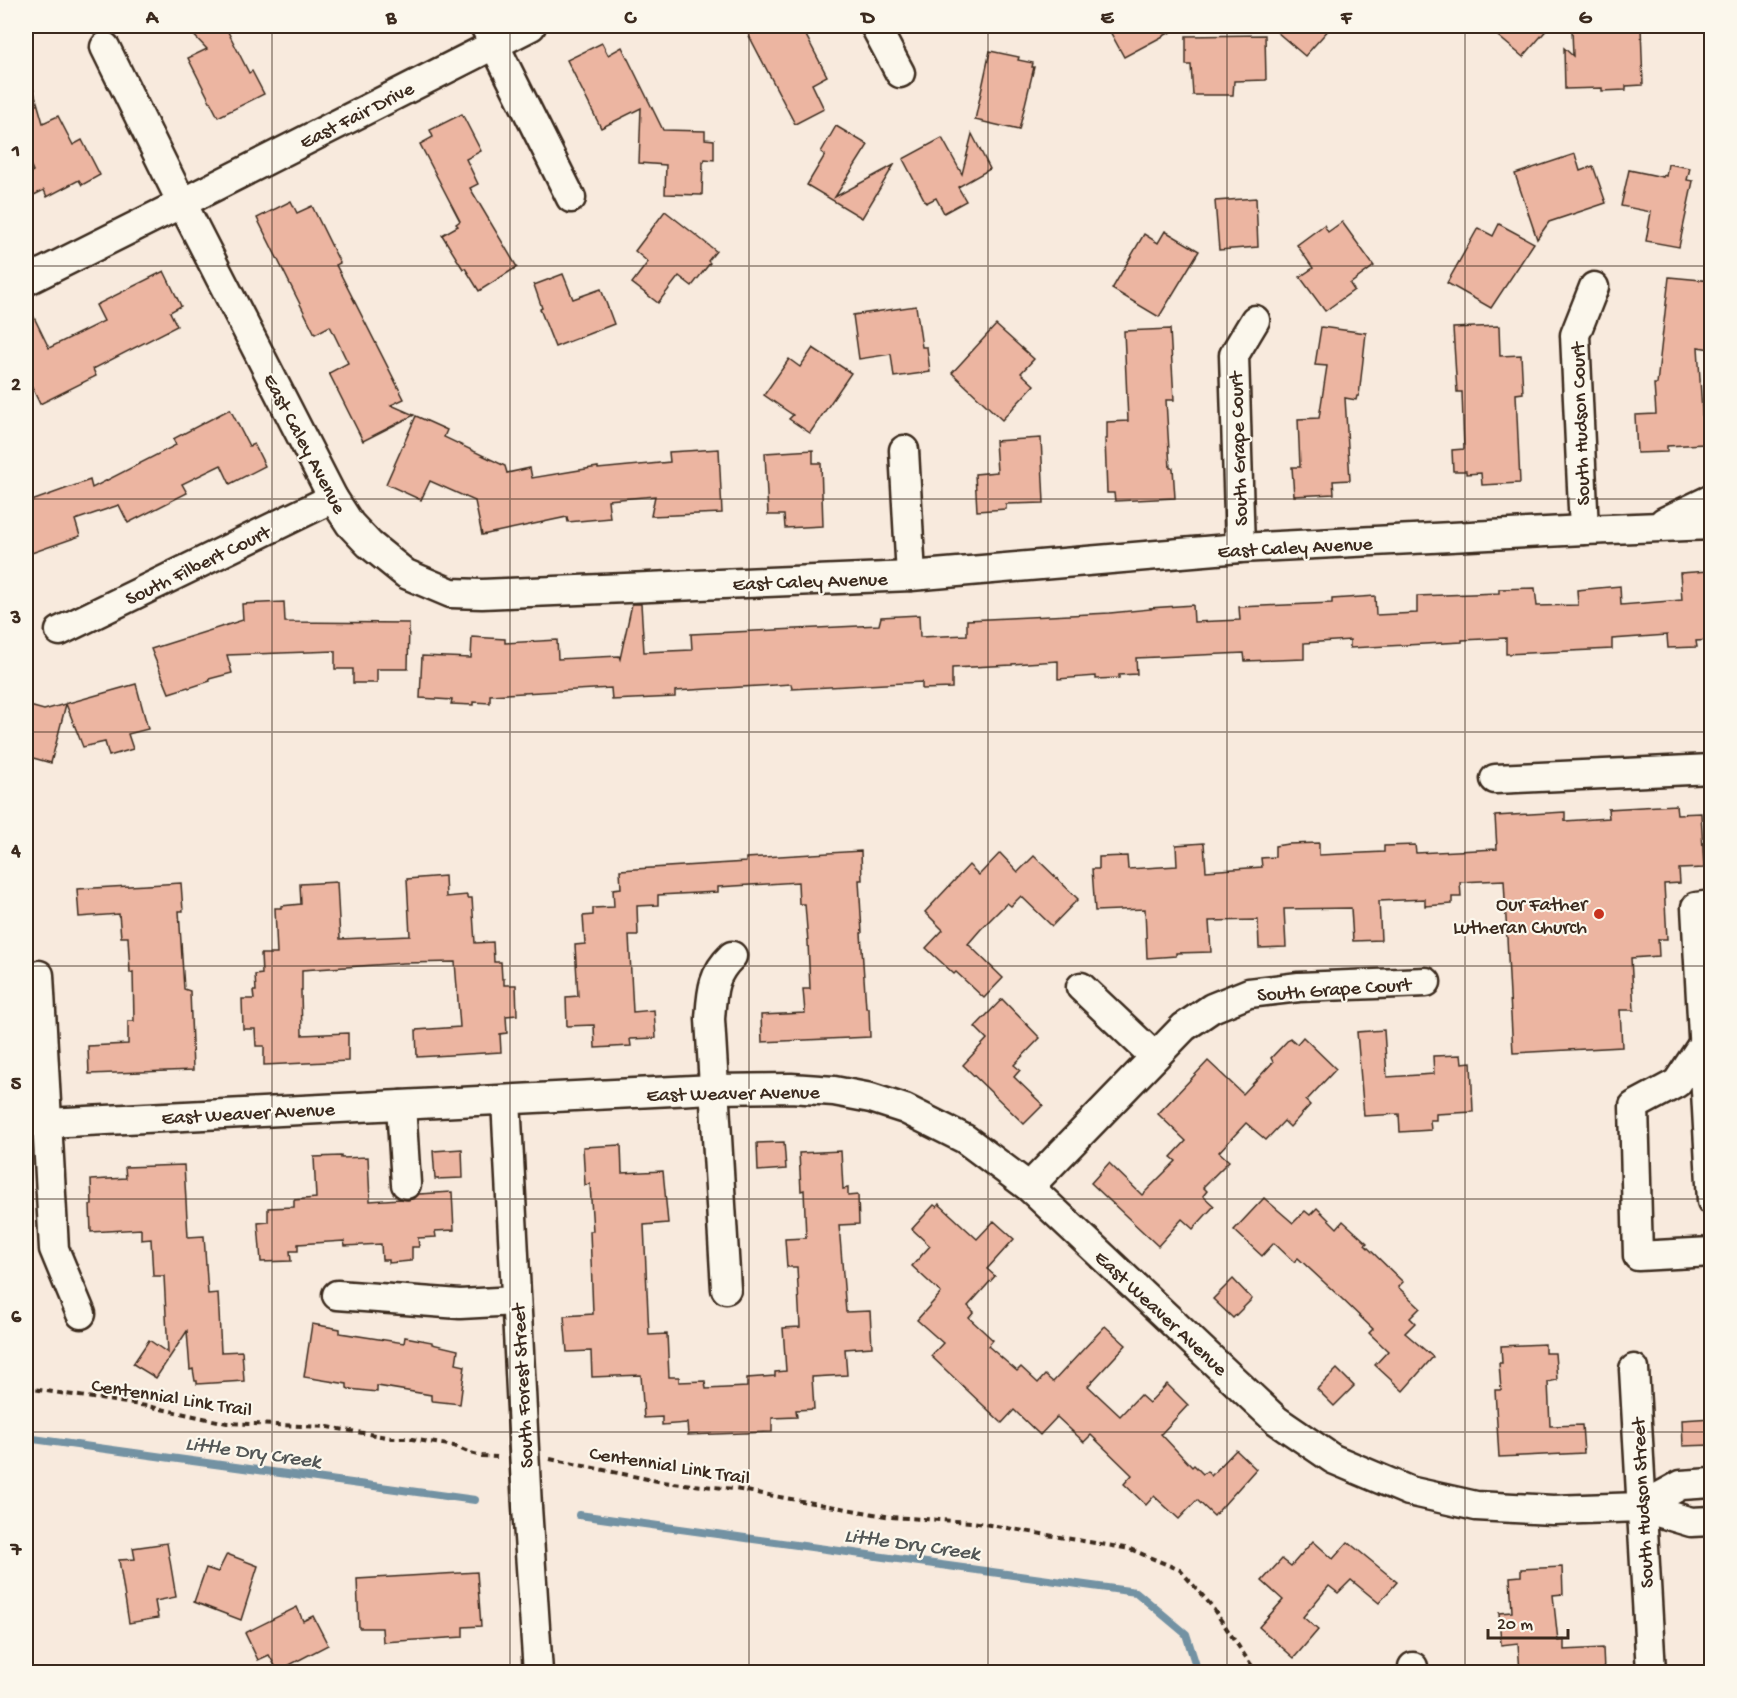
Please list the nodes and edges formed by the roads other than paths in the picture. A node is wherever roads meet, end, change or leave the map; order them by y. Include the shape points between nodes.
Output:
1 (531, 26) edge
2 (875, 26) edge
3 (490, 35) edge
4 (105, 47) dead end
5 (900, 73) dead end
6 (571, 198) dead end
7 (182, 203) junction
8 (26, 280) edge
9 (1594, 287) dead end
10 (1255, 320) dead end
11 (904, 450) dead end
12 (333, 498) junction
13 (1712, 499) edge
14 (1712, 525) edge
15 (1654, 526) junction
16 (1584, 530) junction
17 (1240, 548) junction
18 (911, 576) junction
19 (60, 631) dead end
20 (1712, 770) edge
21 (1495, 779) dead end
22 (1712, 905) edge
23 (732, 956) dead end
24 (1705, 964) edge
25 (39, 975) dead end
26 (1426, 982) dead end
27 (1081, 987) dead end
28 (1703, 1044) junction
29 (1154, 1056) junction
30 (713, 1089) junction
31 (506, 1100) junction
32 (401, 1105) junction
33 (47, 1123) junction
34 (406, 1184) dead end
35 (1029, 1187) junction
36 (1712, 1201) edge
37 (1712, 1252) edge
38 (726, 1289) dead end
39 (337, 1295) dead end
40 (516, 1301) junction
41 (81, 1314) dead end
42 (1634, 1369) dead end
43 (1712, 1483) edge
44 (1641, 1507) junction
45 (1712, 1521) edge
46 (538, 1672) edge
47 (1651, 1672) edge

1 - 3 street, East Fair Drive
2 - 5 street
3 - 6 street
3 - 7 street, East Fair Drive
4 - 7 street
7 - 8 street, East Fair Drive
7 - 12 street, East Caley Avenue
9 - 16 street, South Hudson Court via 1575,335
10 - 17 street, South Grape Court via 1234,355
11 - 18 street
12 - 18 street, East Caley Avenue via 369,544 406,574 452,593
12 - 19 street, South Filbert Court
13 - 15 street, East Caley Avenue
14 - 15 street, East Caley Avenue
15 - 16 street, East Caley Avenue
16 - 17 street, East Caley Avenue
17 - 18 street, East Caley Avenue
20 - 21 street
22 - 24 street via 1696,907
23 - 30 street via 716,975 712,992
24 - 28 street
25 - 33 street
26 - 29 street, South Grape Court via 1249,993 1212,1008 1184,1027
27 - 29 street
28 - 36 street
28 - 37 street via 1677,1083 1634,1107 1638,1256
29 - 35 street, South Grape Court
30 - 31 street, East Weaver Avenue
30 - 35 street, East Weaver Avenue via 791,1088 872,1098 905,1109 965,1139
30 - 38 street
31 - 32 street, East Weaver Avenue
31 - 40 street, South Forest Street
32 - 33 street, East Weaver Avenue
32 - 34 street
33 - 41 street via 54,1249
35 - 44 street, East Weaver Avenue via 1276,1420 1333,1459 1409,1491 1476,1506 1553,1510
39 - 40 street via 460,1304
40 - 46 street, South Forest Street
42 - 44 street, South Hudson Street
43 - 44 street, East Weaver Avenue via 1681,1485
44 - 45 street, East Weaver Avenue via 1691,1522
44 - 47 street, South Hudson Street

